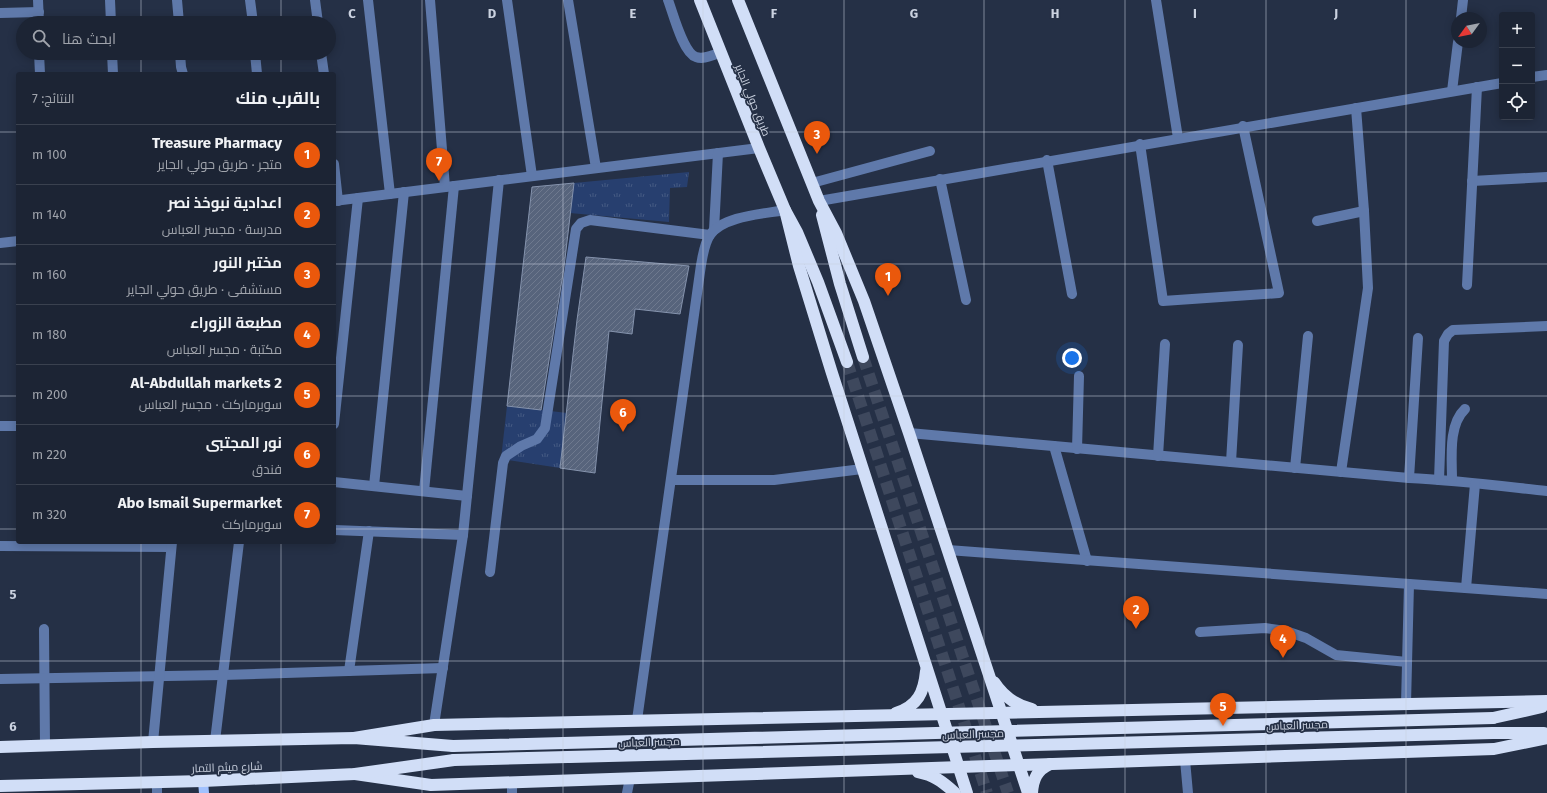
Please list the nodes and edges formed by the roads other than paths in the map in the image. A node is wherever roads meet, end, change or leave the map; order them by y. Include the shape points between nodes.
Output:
1 (38, 0) edge
2 (110, 0) edge
3 (177, 0) edge
4 (250, 0) edge
5 (315, 0) edge
6 (368, 0) edge
7 (430, 0) edge
8 (507, 0) edge
9 (568, 0) edge
10 (668, 0) edge
11 (700, 0) edge
12 (738, 0) edge
13 (1156, 0) edge
14 (1463, 0) edge
15 (38, 12) junction
16 (1462, 12) edge
17 (0, 13) edge
18 (38, 16) edge
19 (111, 16) edge
20 (178, 16) edge
21 (251, 16) edge
22 (317, 16) edge
23 (1457, 48) edge
24 (720, 53) junction
25 (39, 60) edge
26 (112, 60) edge
27 (180, 60) edge
28 (256, 60) edge
29 (322, 60) edge
30 (40, 72) edge
31 (113, 72) edge
32 (182, 72) edge
33 (257, 72) edge
34 (324, 72) edge
35 (1547, 75) edge
36 (1535, 77) edge
37 (1499, 83) edge
38 (1477, 87) junction
39 (1452, 91) junction
40 (1356, 108) junction
41 (1243, 126) junction
42 (1178, 138) junction
43 (1140, 144) junction
44 (759, 148) junction
45 (930, 151) dead end
46 (718, 153) junction
47 (1046, 160) junction
48 (596, 168) junction
49 (532, 176) junction
50 (1547, 177) edge
51 (940, 179) junction
52 (499, 180) junction
53 (1472, 181) junction
54 (812, 183) junction
55 (450, 187) junction
56 (404, 192) junction
57 (390, 194) junction
58 (358, 198) junction
59 (336, 201) edge
60 (819, 201) junction
61 (785, 210) junction
62 (1364, 212) junction
63 (1317, 221) dead end
64 (712, 233) junction
65 (16, 241) edge
66 (0, 243) edge
67 (1467, 285) dead end
68 (1072, 294) dead end
69 (966, 300) dead end
70 (1547, 326) edge
71 (1308, 336) dead end
72 (1418, 338) dead end
73 (1165, 344) dead end
74 (1238, 345) dead end
75 (863, 357) tunnel mouth
76 (847, 362) tunnel mouth
77 (1079, 376) dead end
78 (336, 405) edge
79 (1465, 409) dead end
80 (0, 426) edge
81 (16, 426) edge
82 (909, 433) junction
83 (1054, 446) junction
84 (1077, 448) junction
85 (1158, 456) junction
86 (1231, 462) junction
87 (1295, 468) junction
88 (862, 470) junction
89 (1341, 472) junction
90 (1409, 478) junction
91 (671, 480) junction
92 (1439, 480) junction
93 (1452, 480) junction
94 (336, 482) edge
95 (1475, 484) junction
96 (374, 486) junction
97 (424, 491) junction
98 (1547, 491) edge
99 (467, 496) junction
100 (336, 530) edge
101 (369, 532) junction
102 (463, 535) junction
103 (239, 544) edge
104 (172, 545) edge
105 (0, 546) edge
106 (948, 550) junction
107 (1087, 561) junction
108 (490, 572) dead end
109 (1409, 584) junction
110 (1466, 588) junction
111 (1547, 594) edge
112 (44, 629) dead end
113 (1200, 632) dead end
114 (1407, 662) junction
115 (443, 668) junction
116 (926, 668) junction
117 (987, 670) junction
118 (349, 671) junction
119 (160, 675) junction
120 (223, 675) junction
121 (45, 678) junction
122 (0, 679) edge
123 (1547, 701) edge
124 (1406, 704) junction
125 (1547, 705) edge
126 (1042, 711) junction
127 (1001, 712) junction
128 (941, 714) junction
129 (890, 715) junction
130 (637, 720) junction
131 (434, 725) junction
132 (1547, 733) edge
133 (354, 738) junction
134 (1547, 738) edge
135 (215, 741) junction
136 (153, 742) junction
137 (45, 746) junction
138 (0, 747) edge
139 (454, 760) joint
140 (1185, 760) junction
141 (1050, 764) junction
142 (1019, 765) junction
143 (959, 767) junction
144 (903, 769) junction
145 (354, 774) junction
146 (630, 778) junction
147 (0, 786) edge
148 (204, 787) edge
149 (157, 788) edge
150 (512, 788) edge
151 (627, 793) edge
152 (955, 793) edge
153 (967, 793) edge
154 (1028, 793) edge
155 (1032, 793) edge
156 (1188, 793) edge

1 - 15 street
2 - 19 street
3 - 20 street
4 - 21 street
5 - 22 street
6 - 57 street
7 - 55 street
8 - 49 street
9 - 48 street
10 - 24 street via 684,44 691,55 702,58
11 - 24 highway, طريق حولي الجاير
12 - 54 highway
13 - 42 street
14 - 16 street
15 - 17 street
15 - 18 street
23 - 39 street
24 - 44 highway, طريق حولي الجاير
25 - 30 street
26 - 31 street
27 - 32 street
28 - 33 street
29 - 34 street
35 - 36 street
37 - 38 street
38 - 39 street
38 - 53 street
39 - 40 street
40 - 41 street
40 - 62 street
41 - 42 street
41 - 43 street via 1278,293 1163,301
42 - 43 street
43 - 47 street
44 - 46 street
44 - 61 highway, طريق حولي الجاير
45 - 54 street
46 - 48 street
46 - 64 street
47 - 51 street
47 - 68 street
48 - 49 street
49 - 52 street
50 - 53 street
51 - 60 street
51 - 69 street
52 - 55 street
52 - 99 street
53 - 67 street
54 - 60 highway
55 - 56 street
55 - 97 street
56 - 57 street
56 - 96 street
57 - 58 street
58 - 59 street
58 - 78 street
60 - 75 highway via 840,284
60 - 82 highway via 836,233 864,301
61 - 64 street via 731,220
61 - 76 highway via 818,282
61 - 88 highway via 799,266
62 - 63 street
62 - 89 street via 1368,288
64 - 91 street via 706,243 701,265
64 - 108 street via 590,220 581,223 576,230 545,428 537,439 506,456 503,463
65 - 66 street
70 - 92 street via 1453,330 1448,334 1444,341
71 - 87 street
72 - 90 street
73 - 85 street
74 - 86 street
77 - 84 street
79 - 93 street via 1453,430
80 - 81 street
82 - 83 street
82 - 106 highway
83 - 84 street
83 - 107 street
84 - 85 street
85 - 86 street
86 - 87 street
87 - 89 street
88 - 91 street via 774,480
88 - 116 highway
89 - 90 street
90 - 92 street
91 - 130 street
92 - 93 street
93 - 95 street
94 - 96 street
95 - 98 street
95 - 110 street
96 - 97 street
97 - 99 street
99 - 102 street
100 - 101 street
101 - 102 street
101 - 118 street
102 - 115 street
103 - 120 street
104 - 105 street
104 - 119 street
106 - 107 street
106 - 117 highway
107 - 109 street
109 - 110 street
109 - 114 street
110 - 111 street
112 - 121 street
113 - 114 street via 1265,628 1286,631 1306,638 1336,655
114 - 124 street
115 - 118 street
115 - 131 street
116 - 128 highway
116 - 129 highway via 925,685 917,700 904,710
117 - 126 highway via 1012,702
117 - 127 highway
118 - 120 street
119 - 120 street
119 - 121 street
119 - 136 street
120 - 135 street
121 - 122 street
121 - 137 street
123 - 124 highway
124 - 126 highway
125 - 133 highway, مجسر العباس, bridge via 1493,718 454,746
126 - 127 highway
127 - 128 highway
127 - 142 highway
128 - 129 highway
128 - 143 highway
129 - 130 highway
130 - 131 highway
131 - 133 highway
132 - 139 highway, مجسر العباس, bridge
133 - 135 highway
134 - 140 highway via 1494,749
135 - 136 highway
136 - 137 highway
137 - 138 highway
139 - 145 highway, شارع ميثم التمار
140 - 141 highway
140 - 156 street
141 - 142 highway
141 - 155 highway via 1034,778
142 - 143 highway
142 - 154 highway
143 - 144 highway
143 - 153 highway
144 - 146 highway
144 - 152 highway via 930,775
145 - 148 highway, شارع ميثم التمار
145 - 150 highway via 431,785
146 - 150 highway
146 - 151 street
147 - 149 highway, شارع ميثم التمار
148 - 149 highway, شارع ميثم التمار

